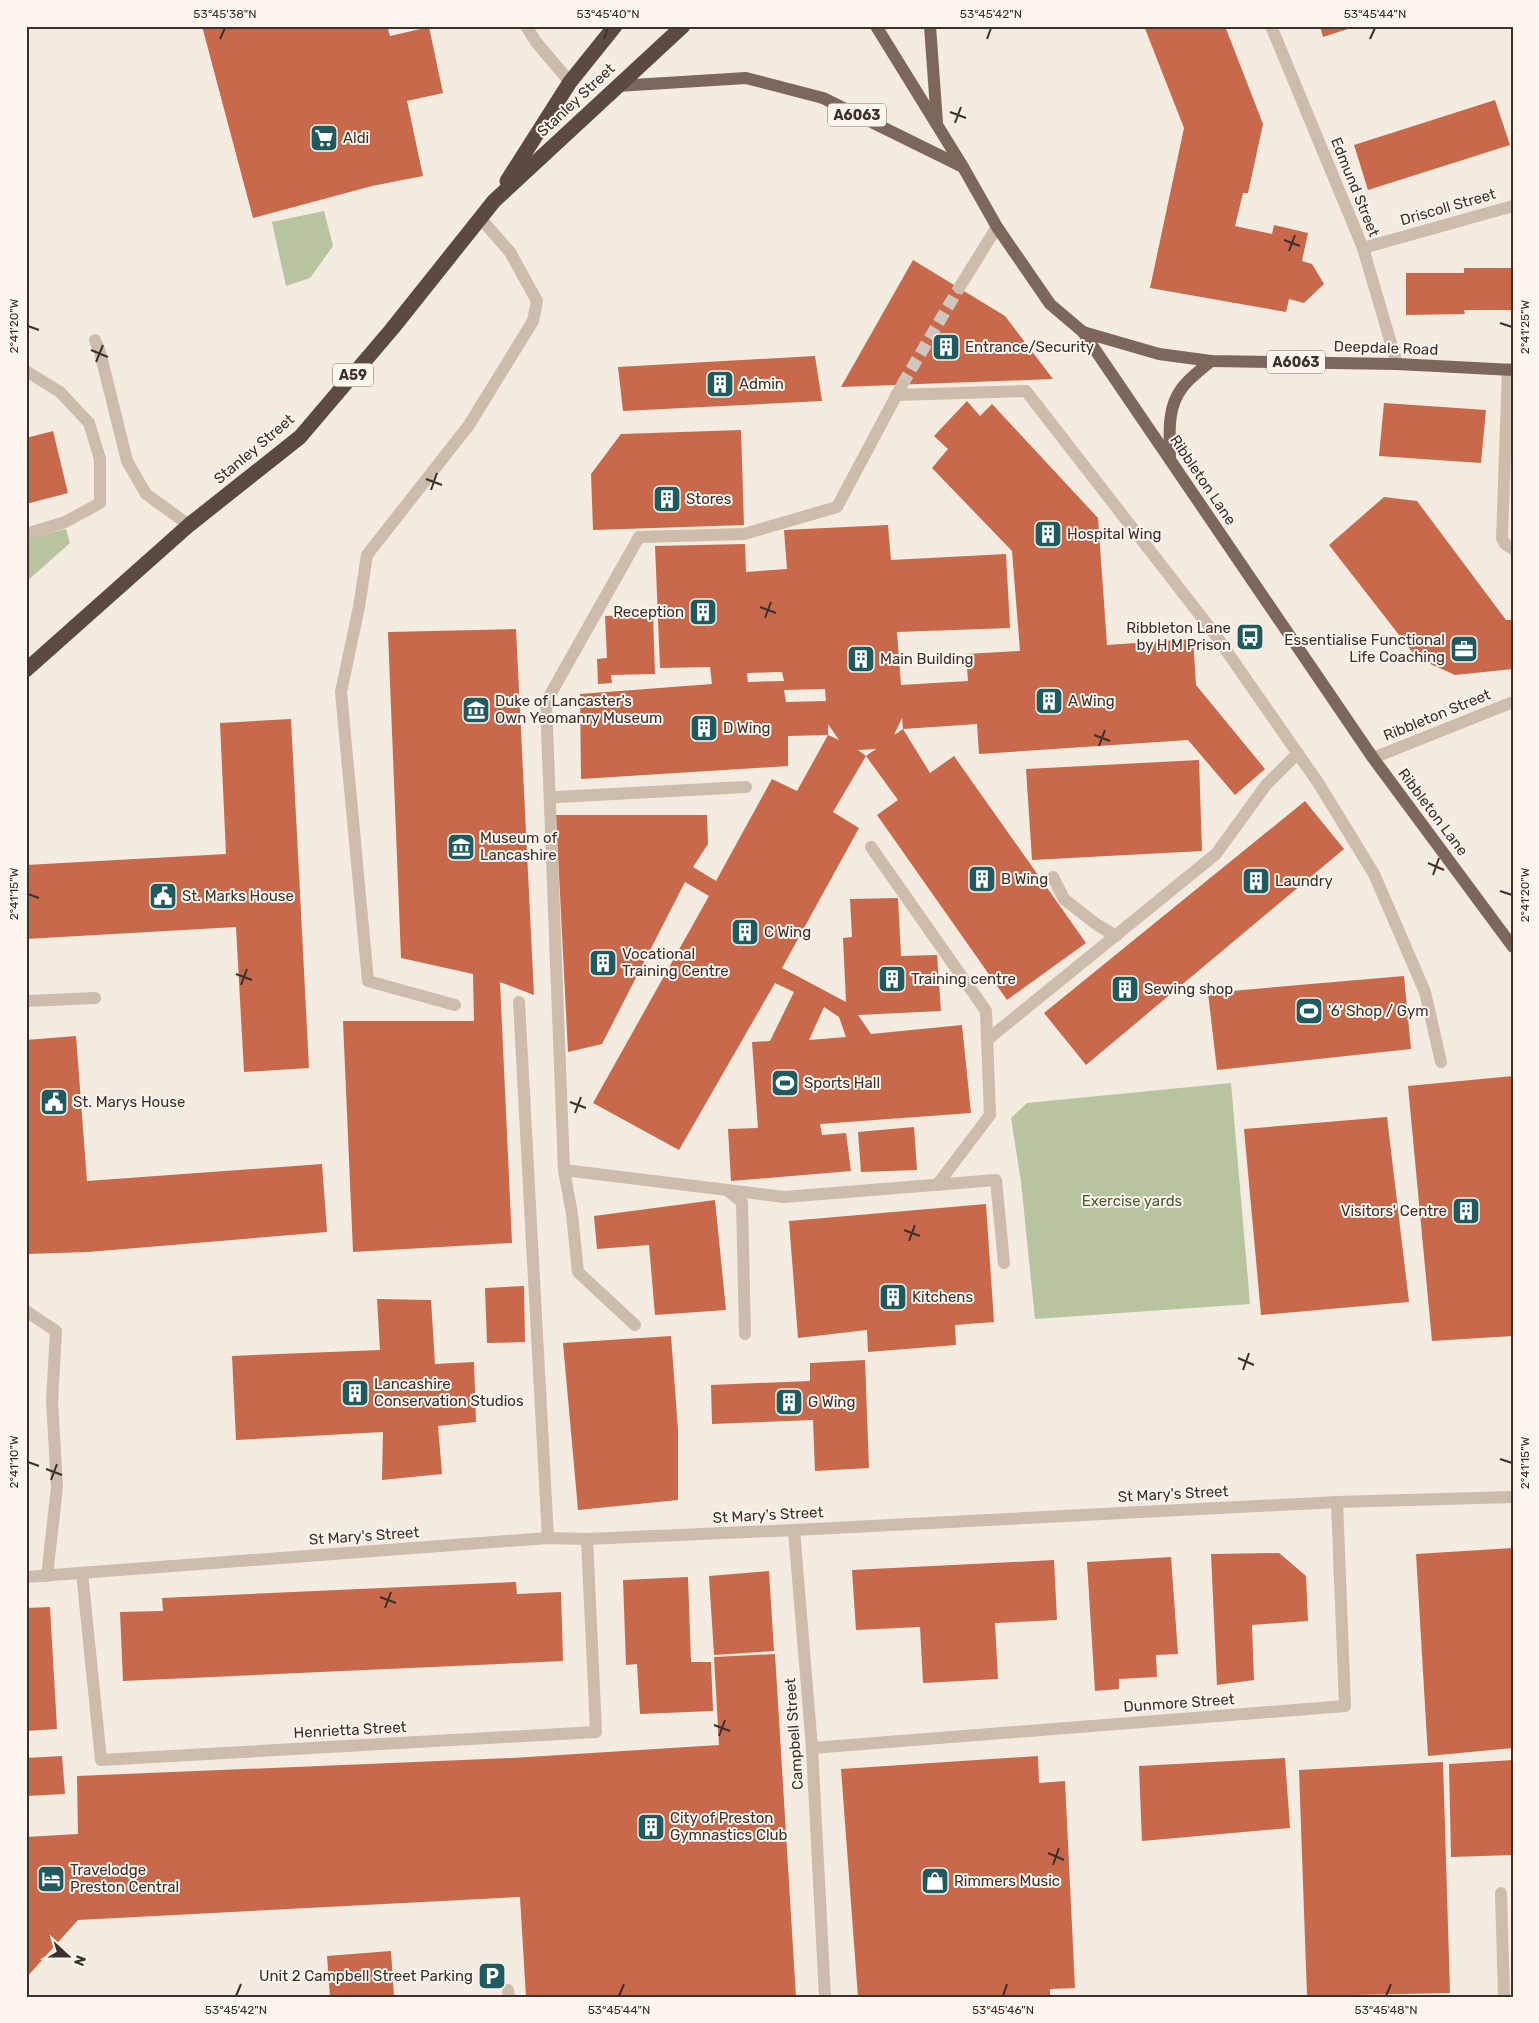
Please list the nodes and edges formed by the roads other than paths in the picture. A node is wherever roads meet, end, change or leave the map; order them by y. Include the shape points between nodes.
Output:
1 (526, 26) edge
2 (615, 26) edge
3 (683, 26) edge
4 (876, 26) edge
5 (930, 26) edge
6 (1271, 26) edge
7 (570, 82) junction
8 (617, 86) junction
9 (937, 126) junction
10 (963, 167) junction
11 (494, 201) junction
12 (1513, 206) edge
13 (480, 218) junction
14 (997, 227) junction
15 (1363, 248) junction
16 (959, 288) tunnel mouth
17 (1083, 332) junction
18 (95, 340) dead end
19 (1211, 361) junction
20 (1397, 364) junction
21 (1510, 369) edge
22 (26, 371) edge
23 (1170, 460) junction
24 (189, 525) junction
25 (26, 534) edge
26 (1513, 549) edge
27 (26, 670) edge
28 (1513, 702) edge
29 (1298, 753) junction
30 (1373, 758) junction
31 (746, 787) dead end
32 (550, 799) junction
33 (871, 847) dead end
34 (1053, 877) dead end
35 (1116, 936) junction
36 (1513, 947) edge
37 (95, 998) dead end
38 (26, 1001) edge
39 (520, 1002) dead end
40 (455, 1005) dead end
41 (987, 1040) junction
42 (1441, 1062) dead end
43 (564, 1170) junction
44 (937, 1185) junction
45 (727, 1190) junction
46 (1004, 1263) dead end
47 (26, 1311) edge
48 (635, 1325) dead end
49 (745, 1334) dead end
50 (1513, 1497) edge
51 (1337, 1502) junction
52 (794, 1530) junction
53 (548, 1538) junction
54 (587, 1539) junction
55 (82, 1573) junction
56 (47, 1576) junction
57 (26, 1577) edge
58 (812, 1748) junction
59 (1501, 1893) dead end
60 (1508, 1982) edge
61 (825, 1997) edge
62 (1504, 1997) edge

1 - 7 street
2 - 7 highway, Stanley Street / A59
3 - 8 highway, Stanley Street / A59
4 - 9 main road, Ribbleton Lane / A6063
5 - 9 main road, A6063
6 - 15 street, Edmund Street
7 - 11 highway, Stanley Street / A59
8 - 10 main road, A6063 via 746,78 823,98
8 - 11 highway, Stanley Street / A59
9 - 10 main road, Ribbleton Lane / A6063
10 - 14 main road, Ribbleton Lane / A6063
11 - 13 highway, Stanley Street / A59
12 - 15 street, Driscoll Street
13 - 24 highway, Stanley Street / A59 via 300,437
13 - 40 street via 510,252 537,301 533,321 469,425 367,555 341,692 368,981
14 - 16 street
14 - 17 main road, Ribbleton Lane / A6063 via 1050,304
15 - 20 street, Edmund Street
17 - 19 main road, Deepdale Road / A6063 via 1159,354
17 - 23 main road, Ribbleton Lane
18 - 24 street via 127,461 146,494
19 - 20 main road, Deepdale Road / A6063
19 - 23 main road via 1182,386 1174,400 1170,420
20 - 21 main road, Deepdale Road / A6063
21 - 26 street via 1502,538
22 - 25 street via 60,392 89,422 100,459 100,503 65,522
23 - 30 main road, Ribbleton Lane
24 - 27 highway, Stanley Street / A59
28 - 30 street, Ribbleton Street
29 - 32 street via 1214,633 1026,391 899,390 837,507 744,534 639,537 546,702
29 - 35 street via 1266,785 1216,854
29 - 42 street via 1374,874 1425,992
30 - 36 main road, Ribbleton Lane
31 - 32 street
32 - 43 street
33 - 41 street via 986,1011
34 - 35 street via 1064,898
35 - 41 street
37 - 38 street
39 - 53 street
41 - 44 street via 990,1115
43 - 45 street
43 - 48 street via 578,1272
44 - 45 street via 784,1197
44 - 46 street via 996,1180
45 - 49 street via 742,1202
47 - 56 street via 56,1331 52,1401 57,1487
50 - 51 street, St Mary's Street
51 - 52 street, St Mary's Street
51 - 58 street, Dunmore Street via 1345,1706
52 - 54 street, St Mary's Street
52 - 58 street, Campbell Street
53 - 54 street, St Mary's Street
53 - 55 street, St Mary's Street
54 - 55 street, Henrietta Street via 596,1732 101,1760
55 - 56 street, St Mary's Street
56 - 57 street, St Mary's Street
58 - 61 street, Campbell Street
59 - 60 street
60 - 62 street

